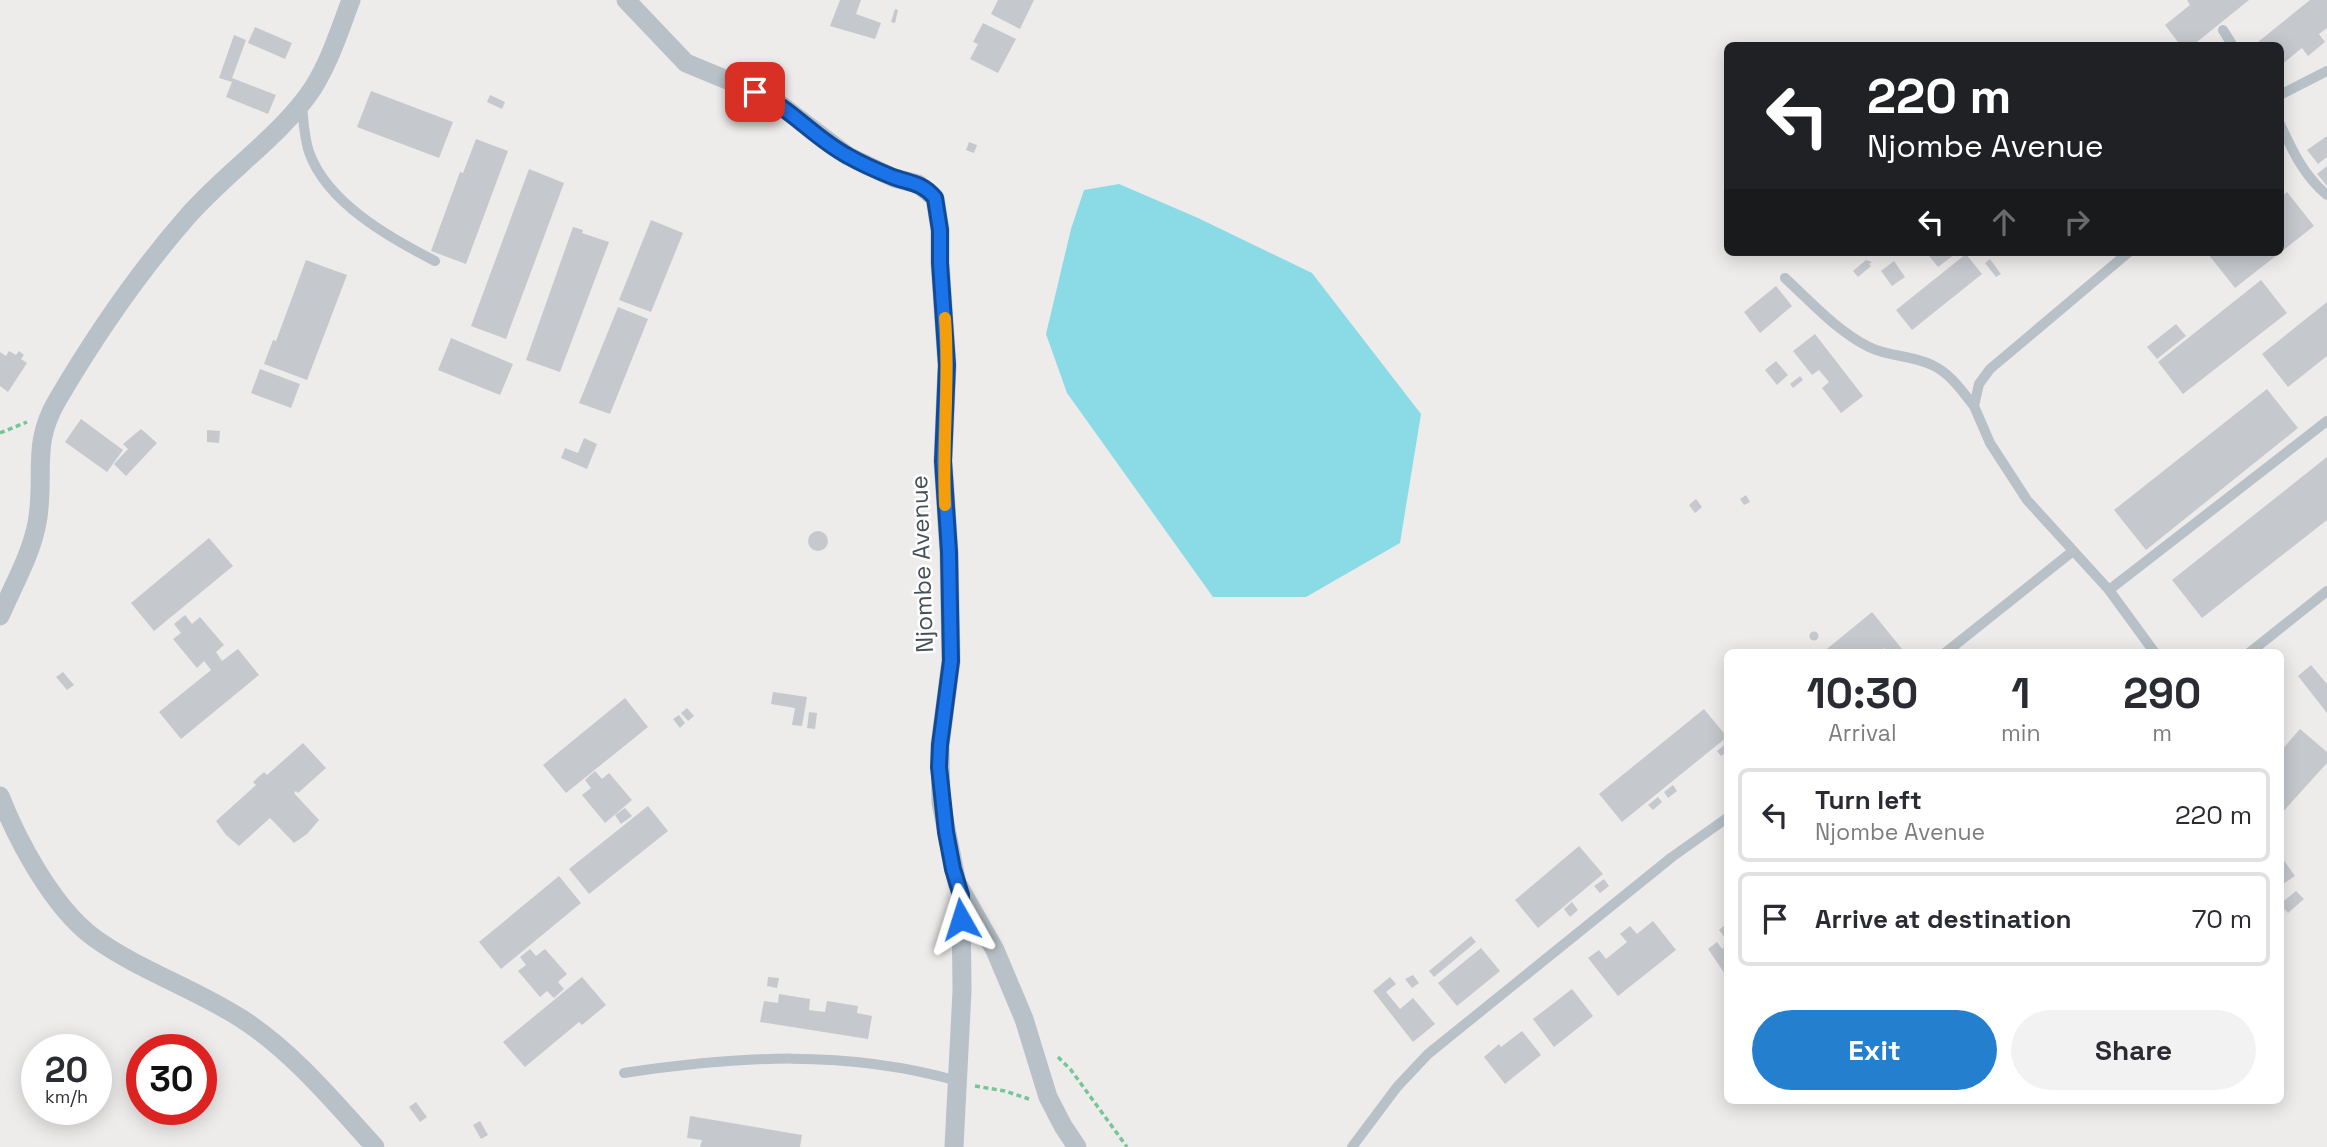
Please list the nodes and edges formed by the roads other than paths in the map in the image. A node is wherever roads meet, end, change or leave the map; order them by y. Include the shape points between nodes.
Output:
1 (351, 0) edge
2 (626, 0) edge
3 (2223, 30) dead end
4 (2230, 42) edge
5 (2327, 71) edge
6 (2284, 93) edge
7 (302, 103) junction
8 (2284, 133) edge
9 (2327, 195) edge
10 (2124, 256) edge
11 (435, 261) dead end
12 (1785, 278) dead end
13 (1974, 406) junction
14 (2327, 421) edge
15 (2073, 551) junction
16 (2109, 590) junction
17 (2327, 591) edge
18 (0, 617) edge
19 (1950, 649) edge
20 (2152, 649) edge
21 (2254, 649) edge
22 (0, 796) edge
23 (1724, 820) edge
24 (961, 895) junction
25 (624, 1073) dead end
26 (958, 1081) junction
27 (375, 1147) edge
28 (954, 1147) edge
29 (1077, 1147) edge
30 (1352, 1147) edge

1 - 7 street via 323,71
2 - 24 street, Njombe Avenue via 686,63 773,99 848,156 918,184 935,198 947,365 943,461 951,661 939,767 946,832
3 - 4 lane
5 - 6 lane
7 - 11 lane via 309,151 334,193 407,247
7 - 18 street via 172,234 53,406 39,452 37,527
8 - 9 lane via 2295,156
10 - 13 lane via 1990,369 1979,384
12 - 13 lane via 1834,323 1869,347 1933,365
13 - 15 lane via 1990,443 2027,500
14 - 16 lane
15 - 16 lane
15 - 19 lane
16 - 20 lane
17 - 21 lane
22 - 27 street via 49,887 91,935 214,1002 268,1038
23 - 30 lane via 1427,1054
24 - 26 street
24 - 29 street, Njombe Avenue via 995,950 1056,1112
25 - 26 lane via 733,1060 829,1059 884,1063
26 - 28 street

